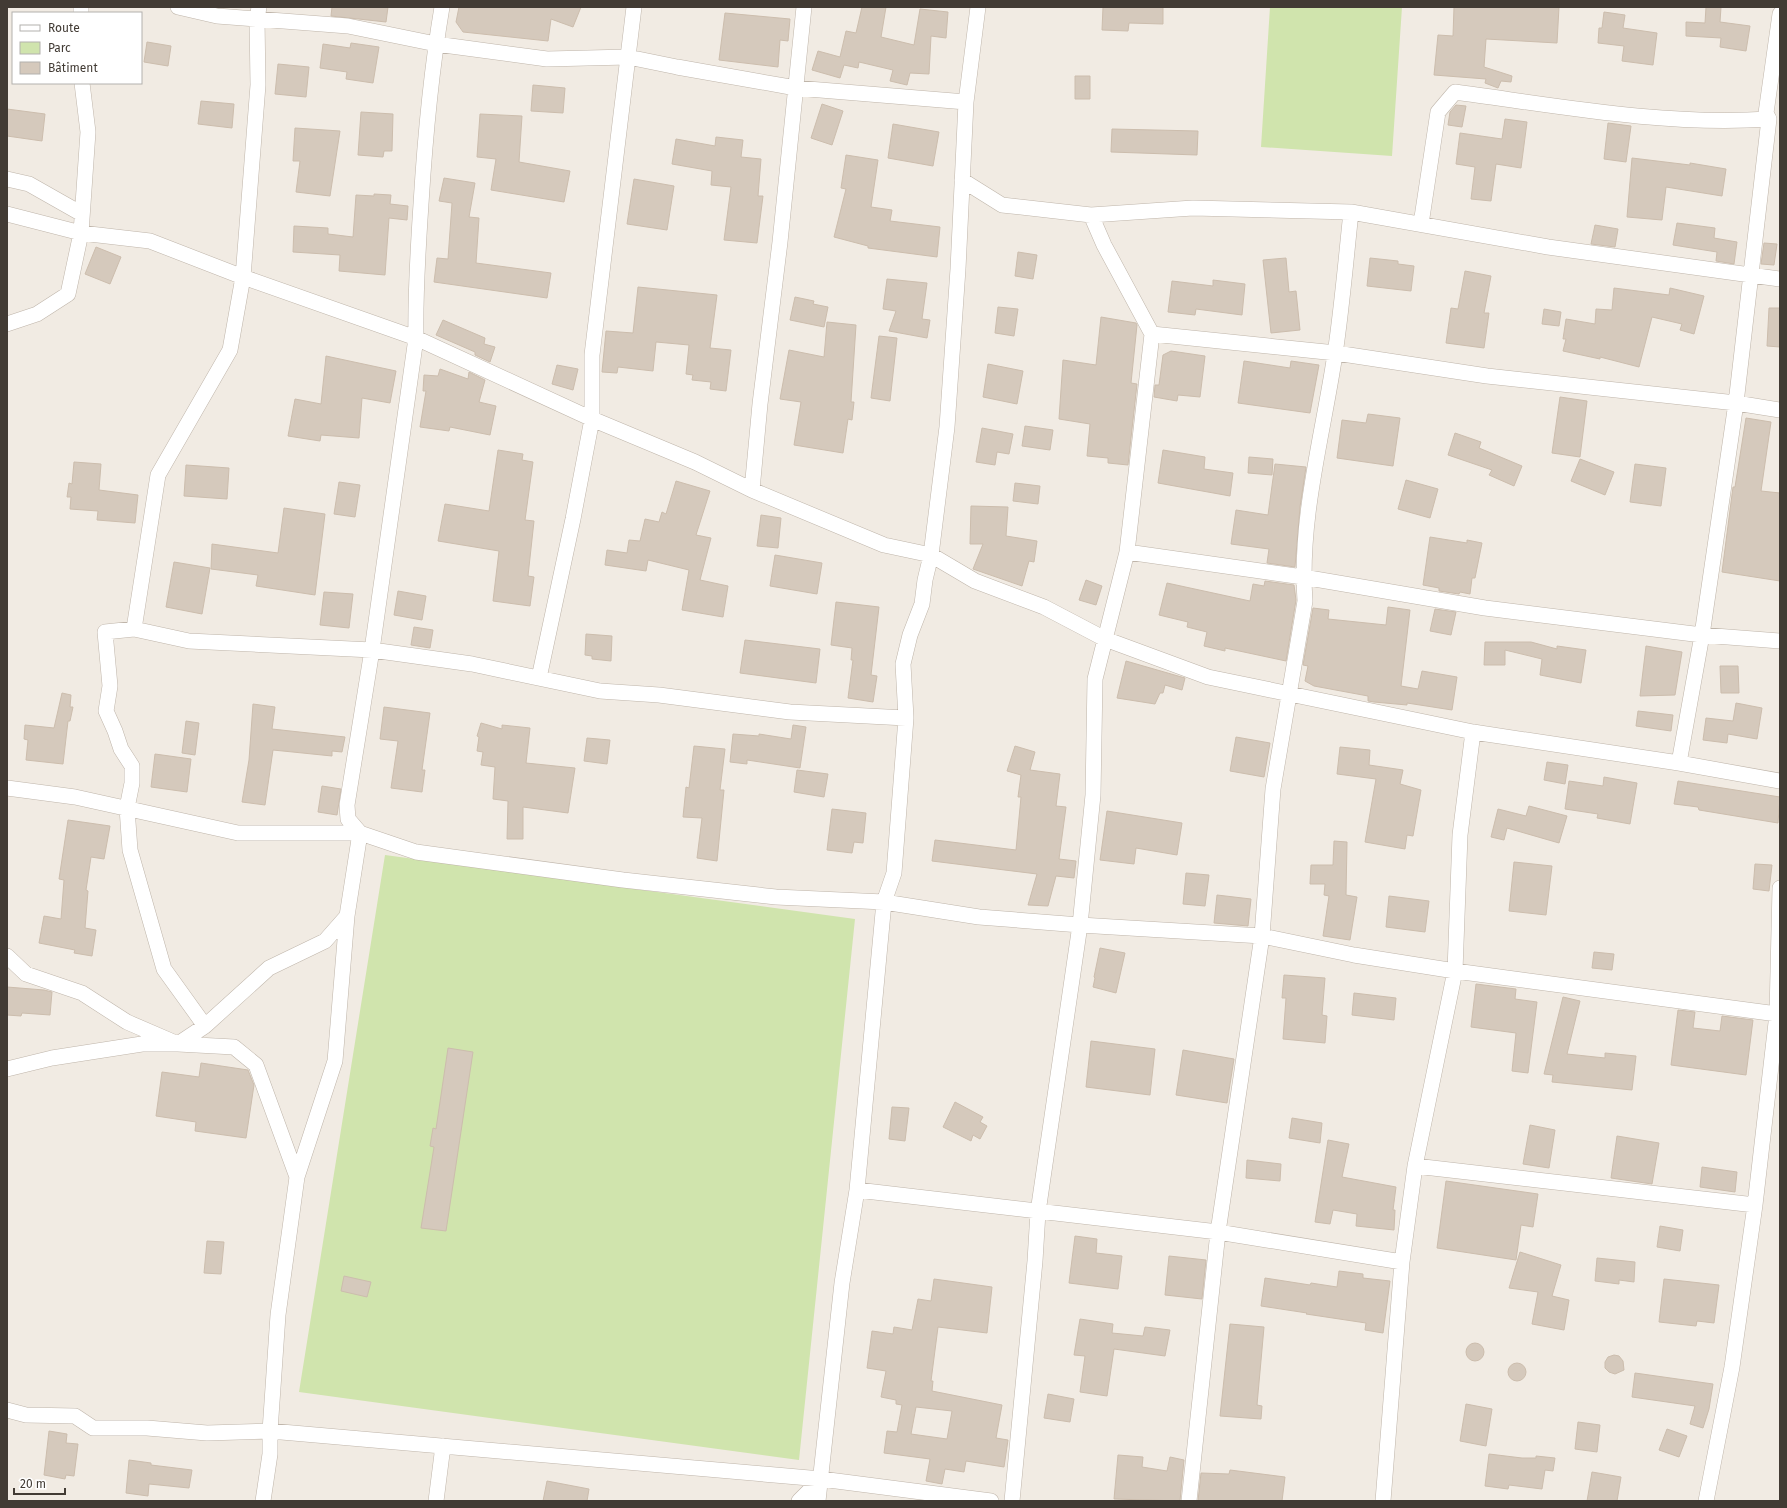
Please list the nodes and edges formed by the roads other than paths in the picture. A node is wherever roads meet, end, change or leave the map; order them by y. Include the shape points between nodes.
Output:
1 (178, 7) edge
2 (442, 7) edge
3 (634, 7) edge
4 (804, 7) edge
5 (978, 7) edge
6 (258, 13) edge
7 (1780, 14) edge
8 (436, 44) junction
9 (628, 57) junction
10 (82, 84) edge
11 (796, 88) junction
12 (966, 102) junction
13 (1772, 116) edge
14 (7, 179) edge
15 (962, 180) junction
16 (1350, 212) junction
17 (7, 214) edge
18 (82, 214) junction
19 (1091, 215) junction
20 (1421, 224) junction
21 (81, 233) junction
22 (1750, 276) junction
23 (243, 277) junction
24 (1780, 279) edge
25 (7, 324) edge
26 (1152, 334) junction
27 (416, 338) junction
28 (1336, 353) junction
29 (1736, 403) junction
30 (1780, 410) edge
31 (592, 419) junction
32 (752, 490) junction
33 (1127, 552) junction
34 (931, 555) junction
35 (1303, 577) junction
36 (134, 629) junction
37 (1702, 635) junction
38 (1105, 639) junction
39 (1780, 641) edge
40 (372, 650) junction
41 (539, 678) junction
42 (1289, 694) junction
43 (906, 718) junction
44 (1474, 732) junction
45 (1678, 763) junction
46 (1780, 781) edge
47 (7, 788) edge
48 (127, 808) junction
49 (360, 833) junction
50 (1780, 888) edge
51 (884, 902) junction
52 (347, 916) junction
53 (1080, 925) junction
54 (1262, 936) junction
55 (7, 956) edge
56 (1456, 972) junction
57 (1778, 1014) edge
58 (205, 1026) junction
59 (178, 1044) junction
60 (7, 1069) edge
61 (1415, 1166) junction
62 (298, 1177) junction
63 (857, 1190) junction
64 (1755, 1205) junction
65 (1038, 1212) junction
66 (1218, 1232) junction
67 (1402, 1262) junction
68 (7, 1410) edge
69 (270, 1430) junction
70 (443, 1446) junction
71 (821, 1479) junction
72 (263, 1501) edge
73 (436, 1501) edge
74 (799, 1501) edge
75 (818, 1501) edge
76 (991, 1501) edge
77 (1012, 1501) edge
78 (1189, 1501) edge
79 (1383, 1501) edge
80 (1706, 1501) edge

1 - 6 street via 217,16
2 - 8 street
3 - 9 street
4 - 11 street
5 - 12 street
6 - 8 street via 348,26
6 - 23 street via 258,84
7 - 13 street
8 - 9 street via 547,59
8 - 27 street via 424,154 415,294
9 - 11 street
9 - 31 street via 592,356
10 - 18 street via 88,132
11 - 12 street
11 - 32 street
12 - 15 street
13 - 20 street via 1727,122 1630,115 1456,92 1438,112
13 - 22 street
14 - 18 street via 29,184
15 - 19 street via 1002,205
15 - 34 street via 947,427
16 - 19 street via 1193,208
16 - 20 street
16 - 28 street
17 - 21 street
18 - 21 street
19 - 26 street via 1106,251
20 - 22 street via 1548,247
21 - 23 street via 150,241
21 - 25 street via 68,294 37,314
22 - 24 street
22 - 29 street
23 - 27 street
23 - 36 street via 230,350 158,475
26 - 28 street
26 - 33 street
27 - 31 street
27 - 40 street
28 - 29 street via 1487,376
28 - 35 street via 1309,511
29 - 30 street
29 - 37 street
31 - 32 street via 695,462
31 - 41 street
32 - 34 street via 884,545
33 - 35 street
33 - 38 street
34 - 38 street via 975,581 1044,607
34 - 43 street via 922,604 902,664
35 - 37 street via 1485,608
35 - 42 street via 1305,601
36 - 40 street via 189,641
36 - 48 street via 105,632 110,686 106,711 121,749 132,766 132,783
37 - 39 street
37 - 45 street
38 - 42 street via 1208,677
38 - 53 street via 1095,679 1093,795
40 - 41 street via 472,664
40 - 49 street via 347,805 348,819
41 - 43 street via 600,691 659,695 790,712
42 - 44 street
42 - 54 street via 1273,789
43 - 51 street via 894,872
44 - 45 street
44 - 56 street via 1460,835
45 - 46 street
47 - 48 street via 75,797
48 - 49 street via 238,833
48 - 58 street via 130,850 164,969
49 - 51 street via 416,852 624,880 776,897
49 - 52 street
50 - 57 street
51 - 53 street via 979,917
51 - 63 street
52 - 58 street via 325,941 269,968
52 - 62 street via 334,1061
53 - 54 street
53 - 65 street
54 - 56 street
54 - 66 street
55 - 59 street via 26,974 82,993 127,1022
56 - 57 street
56 - 61 street
57 - 64 street
58 - 59 street
59 - 60 street via 142,1044 52,1058
59 - 62 street via 234,1047 256,1065
61 - 64 street
61 - 67 street
62 - 69 street via 278,1315
63 - 65 street
63 - 71 street via 842,1282
64 - 80 street via 1732,1367
65 - 66 street
65 - 77 street via 1036,1261
66 - 67 street
66 - 78 street
67 - 79 street
68 - 69 street via 26,1415 75,1416 93,1428 147,1428 207,1433
69 - 70 street
69 - 72 street via 270,1454
70 - 71 street
70 - 73 street
71 - 74 street
71 - 75 street
71 - 76 street

